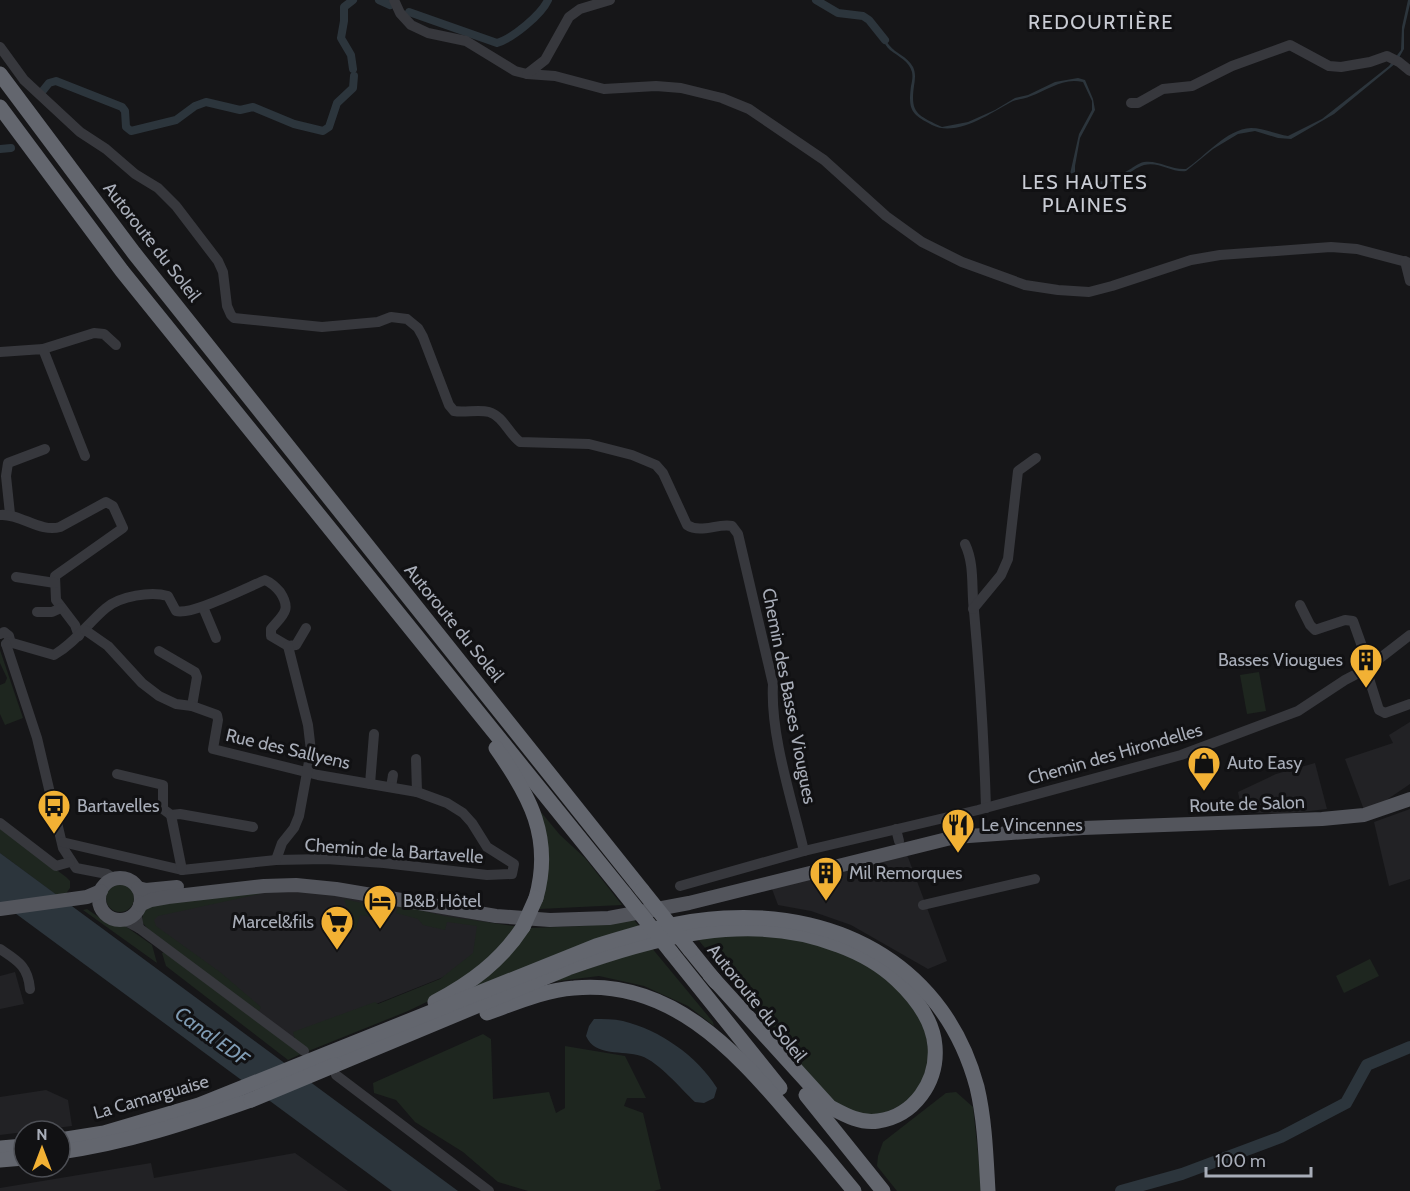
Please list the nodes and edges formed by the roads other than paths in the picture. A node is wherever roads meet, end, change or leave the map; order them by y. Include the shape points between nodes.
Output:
1 (394, 0) edge
2 (610, 0) edge
3 (0, 47) edge
4 (1404, 65) edge
5 (0, 74) edge
6 (527, 74) junction
7 (1131, 104) dead end
8 (0, 107) edge
9 (1408, 262) edge
10 (1410, 281) edge
11 (116, 345) dead end
12 (43, 349) junction
13 (0, 352) edge
14 (45, 448) dead end
15 (85, 456) dead end
16 (1036, 458) dead end
17 (5, 514) edge
18 (965, 544) dead end
19 (16, 577) dead end
20 (55, 583) junction
21 (1300, 604) dead end
22 (203, 607) junction
23 (61, 608) junction
24 (973, 609) junction
25 (37, 612) dead end
26 (404, 621) junction
27 (306, 628) dead end
28 (82, 633) junction
29 (1410, 635) edge
30 (3, 638) edge
31 (216, 638) dead end
32 (288, 646) junction
33 (159, 651) dead end
34 (1368, 667) junction
35 (1410, 704) edge
36 (192, 706) junction
37 (374, 734) dead end
38 (416, 759) dead end
39 (308, 772) junction
40 (117, 774) dead end
41 (393, 775) dead end
42 (370, 784) junction
43 (391, 787) junction
44 (417, 792) junction
45 (1410, 799) edge
46 (986, 808) junction
47 (176, 814) junction
48 (0, 823) edge
49 (253, 827) dead end
50 (1039, 830) junction
51 (898, 835) junction
52 (62, 842) junction
53 (804, 850) junction
54 (276, 860) junction
55 (70, 862) junction
56 (182, 870) junction
57 (512, 873) joint
58 (1035, 879) dead end
59 (775, 880) junction
60 (107, 885) junction
61 (680, 886) dead end
62 (138, 888) junction
63 (93, 903) junction
64 (923, 905) dead end
65 (442, 907) junction
66 (138, 909) junction
67 (3, 912) edge
68 (124, 920) junction
69 (139, 928) junction
70 (0, 949) edge
71 (710, 975) junction
72 (30, 989) dead end
73 (387, 1027) junction
74 (373, 1050) junction
75 (302, 1060) junction
76 (335, 1070) junction
77 (236, 1088) junction
78 (72, 1132) edge
79 (72, 1138) edge
80 (72, 1150) edge
81 (489, 1191) edge
82 (854, 1191) edge
83 (862, 1191) edge
84 (883, 1191) edge
85 (988, 1191) edge

1 - 6 street via 411,25 466,41 515,71
2 - 6 street via 569,16 545,60
3 - 53 street, Chemin des Basses Viougues via 24,80 80,132 165,194 218,261 227,306 234,318 322,327 378,322 391,317 407,319 423,337 454,411 491,412 520,442 589,444 632,455 656,465 663,473 687,525 698,530 723,524 732,526 738,534 773,684 780,753
4 - 7 street via 1383,57 1356,65 1329,66 1290,45 1232,66 1192,86 1163,89
5 - 71 highway, Autoroute du Soleil, bridge via 134,253
6 - 9 street via 555,76 604,89 681,88 749,109 824,160 886,216 922,242 962,262 1026,285 1089,292 1191,260 1331,247 1357,249
8 - 26 highway, Autoroute du Soleil via 123,271
9 - 10 street
11 - 12 street via 104,334 94,333
12 - 13 street
12 - 15 street
14 - 17 street via 8,463
16 - 24 street via 1018,471 1008,559 1001,575
17 - 20 street via 52,529 106,502 113,506 123,528 55,576
18 - 24 street via 971,557
19 - 20 street
20 - 23 street
21 - 34 street via 1315,630 1353,621
22 - 28 street via 182,613 176,611 168,596 139,595 107,606
22 - 31 street
22 - 32 street via 265,580 274,584 286,601 286,612 271,629 272,636
23 - 25 street
23 - 28 street
24 - 46 street
26 - 73 highway, bridge via 524,791 541,838 543,862 536,898 513,943 478,976
26 - 83 highway, Autoroute du Soleil, bridge
27 - 32 street via 296,645
28 - 30 street via 54,655
28 - 36 street, Rue des Sallyens via 108,646 159,696
29 - 34 street, Chemin des Hirondelles
30 - 52 street via 37,738
32 - 39 street via 309,731
33 - 36 street via 195,672
34 - 35 street via 1379,710 1385,713
34 - 46 street, Chemin des Hirondelles via 1298,711 1181,755
36 - 39 street, Rue des Sallyens via 217,715 213,749
37 - 42 street
38 - 44 street
39 - 42 street, Rue des Sallyens
39 - 54 street via 299,816
40 - 47 street via 163,785 163,809
41 - 43 street
42 - 43 street, Rue des Sallyens
43 - 44 street, Rue des Sallyens
44 - 57 street, Rue des Sallyens via 463,813 487,847 514,864
45 - 50 main road, Route de Salon via 1364,815 1322,819
46 - 51 street, Chemin des Hirondelles
47 - 49 street
47 - 56 street
48 - 55 street via 57,866
50 - 51 main road via 967,828
50 - 59 main road via 941,839
51 - 53 street, Chemin des Hirondelles
51 - 59 main road
52 - 55 street
52 - 56 street, Chemin de la Bartavelle
53 - 61 street, Chemin des Hirondelles
54 - 56 street, Chemin de la Bartavelle
54 - 57 street, Chemin de la Bartavelle via 326,859 487,875
55 - 60 street via 76,868 107,874
58 - 64 street
59 - 65 main road via 689,903 609,918 550,920
60 - 62 main road via 128,880
60 - 63 main road via 100,903
62 - 65 main road via 296,878 364,885
62 - 66 main road
63 - 67 main road
63 - 68 main road via 111,918
65 - 66 main road via 296,885 168,897 151,900
66 - 68 main road
66 - 69 street
68 - 69 street
69 - 75 street
70 - 72 street via 22,964
71 - 74 highway via 830,1107 853,1119 877,1121 904,1110 926,1091 934,1067 935,1045 922,1010 908,990 890,973 850,950 808,935 762,928 694,932 615,952
71 - 84 highway, Autoroute du Soleil
73 - 75 highway
73 - 85 highway via 638,933 723,918 789,920 827,928 880,952 910,976 942,1011 963,1047 977,1088
74 - 76 highway, La Camarguaise
74 - 82 highway via 554,990 599,987 649,997 699,1023 732,1052 766,1086
75 - 77 highway
76 - 80 highway, La Camarguaise, bridge via 160,1130
76 - 81 street
77 - 78 highway via 130,1120
77 - 79 highway, La Camarguaise via 159,1118

